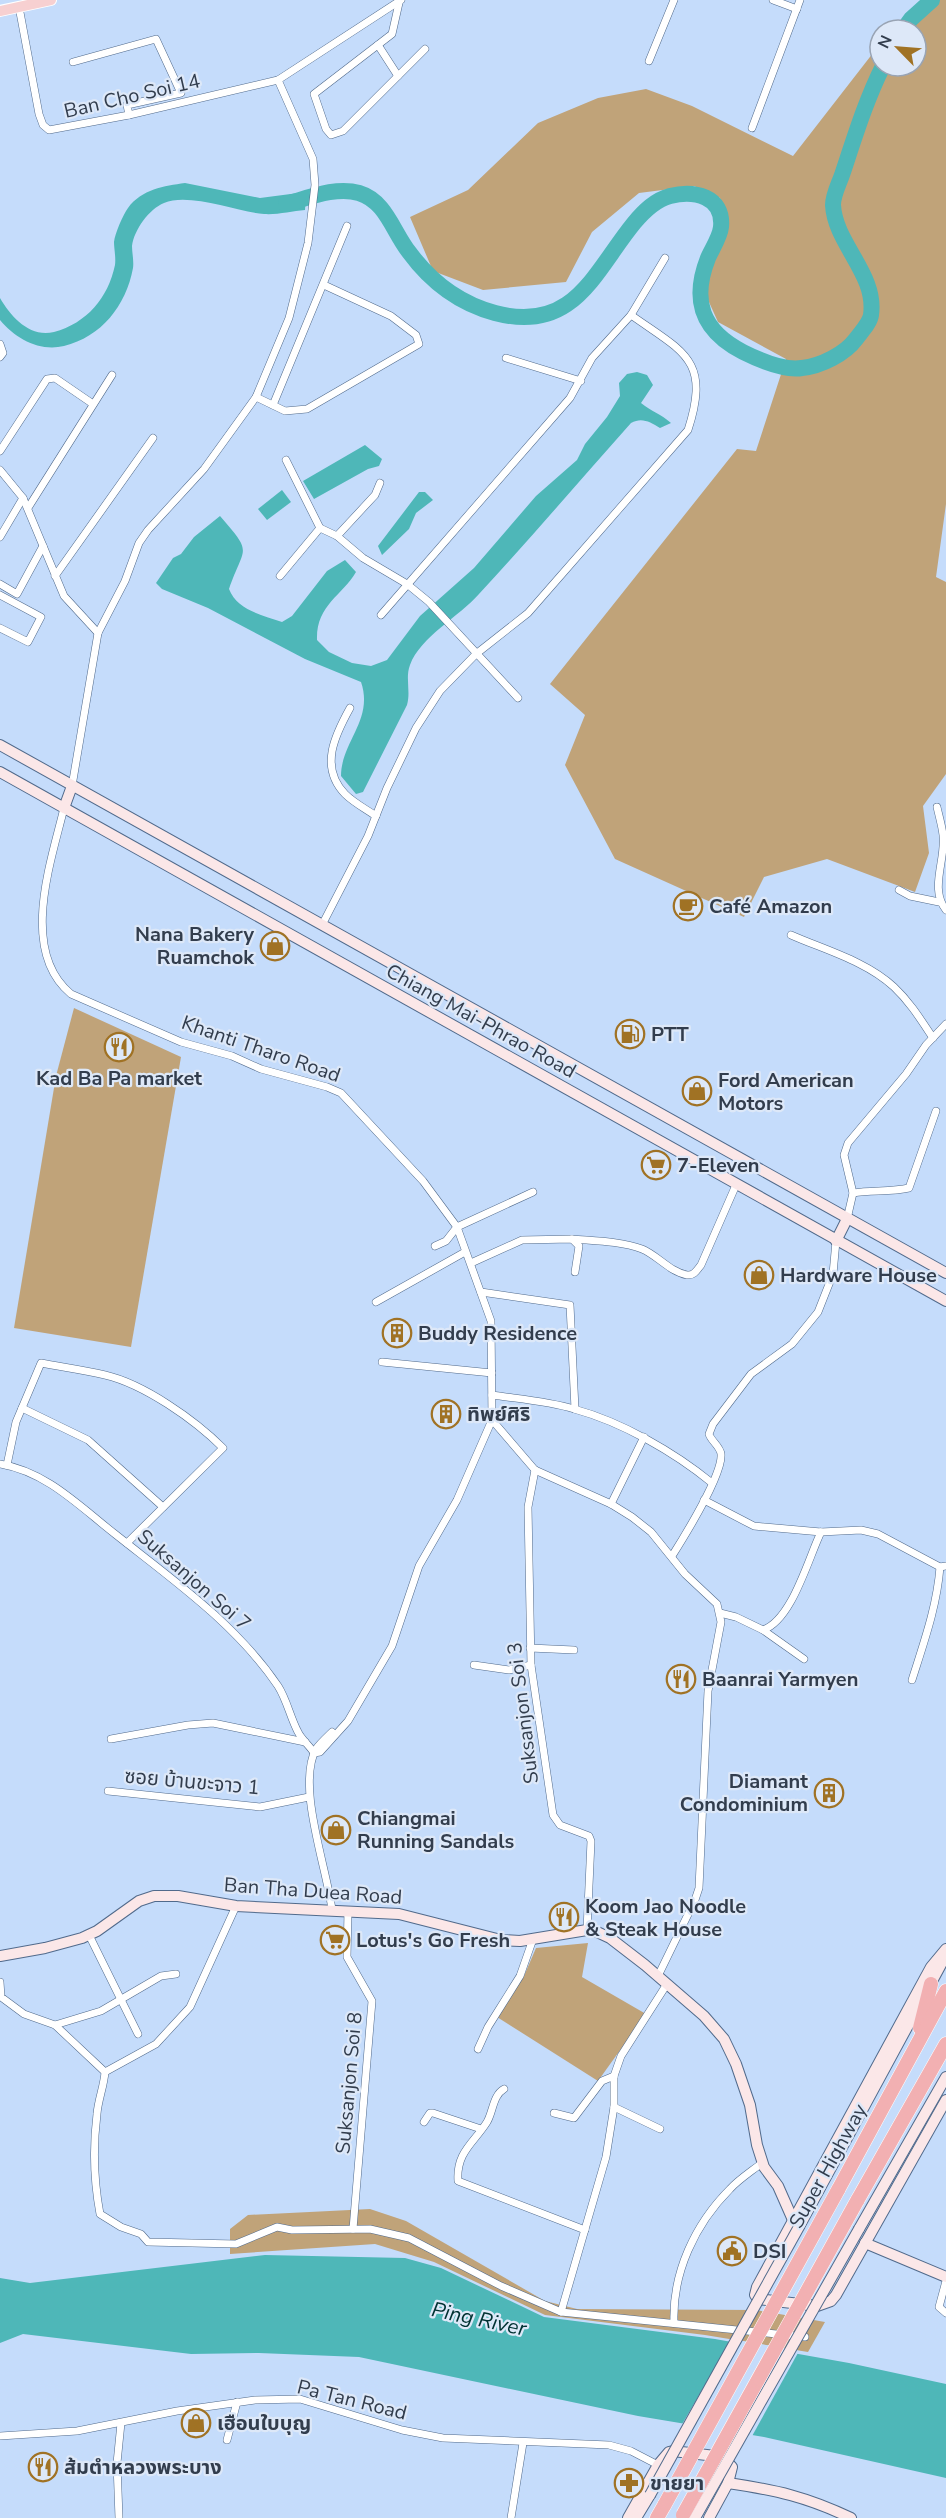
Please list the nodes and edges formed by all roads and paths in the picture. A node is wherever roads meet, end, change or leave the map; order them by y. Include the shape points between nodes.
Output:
1 (51, 0) edge
2 (773, 0) edge
3 (800, 0) edge
4 (400, 1) edge
5 (673, 4) edge
6 (19, 7) junction
7 (796, 9) junction
8 (0, 11) edge
9 (378, 45) junction
10 (425, 49) dead end
11 (73, 62) dead end
12 (649, 62) dead end
13 (398, 76) junction
14 (278, 80) junction
15 (129, 115) junction
16 (752, 128) dead end
17 (347, 226) dead end
18 (665, 258) dead end
19 (324, 285) junction
20 (631, 315) junction
21 (0, 344) edge
22 (0, 357) edge
23 (506, 358) dead end
24 (112, 375) dead end
25 (581, 381) junction
26 (256, 397) junction
27 (93, 404) junction
28 (273, 405) junction
29 (153, 438) dead end
30 (0, 451) edge
31 (286, 460) dead end
32 (0, 471) edge
33 (380, 483) dead end
34 (23, 498) junction
35 (28, 508) junction
36 (320, 528) junction
37 (337, 536) junction
38 (0, 537) edge
39 (43, 546) junction
40 (55, 576) junction
41 (280, 576) dead end
42 (0, 584) edge
43 (407, 584) junction
44 (0, 595) edge
45 (381, 615) dead end
46 (0, 628) edge
47 (98, 633) junction
48 (476, 654) junction
49 (518, 698) dead end
50 (350, 708) dead end
51 (0, 745) edge
52 (0, 772) edge
53 (72, 786) junction
54 (937, 807) dead end
55 (64, 808) junction
56 (376, 816) junction
57 (899, 890) dead end
58 (939, 902) junction
59 (946, 910) edge
60 (322, 925) junction
61 (791, 935) dead end
62 (946, 1024) edge
63 (933, 1038) junction
64 (936, 1111) dead end
65 (736, 1185) junction
66 (533, 1192) dead end
67 (853, 1193) junction
68 (847, 1219) junction
69 (456, 1227) junction
70 (572, 1239) junction
71 (836, 1241) junction
72 (435, 1246) dead end
73 (465, 1252) junction
74 (471, 1263) junction
75 (575, 1272) dead end
76 (946, 1273) edge
77 (481, 1292) junction
78 (946, 1300) edge
79 (376, 1302) dead end
80 (382, 1362) dead end
81 (492, 1373) junction
82 (492, 1395) junction
83 (22, 1408) junction
84 (575, 1409) junction
85 (492, 1420) junction
86 (644, 1437) junction
87 (4, 1465) edge
88 (535, 1470) junction
89 (712, 1483) junction
90 (704, 1500) junction
91 (611, 1504) junction
92 (163, 1507) junction
93 (821, 1532) junction
94 (127, 1543) junction
95 (672, 1556) junction
96 (943, 1567) edge
97 (720, 1613) junction
98 (763, 1630) junction
99 (530, 1648) junction
100 (574, 1650) dead end
101 (804, 1659) dead end
102 (474, 1665) dead end
103 (531, 1665) junction
104 (912, 1680) dead end
105 (111, 1739) dead end
106 (305, 1742) junction
107 (314, 1753) junction
108 (108, 1791) dead end
109 (309, 1797) junction
110 (236, 1906) junction
111 (332, 1910) junction
112 (348, 1911) junction
113 (586, 1930) junction
114 (89, 1935) junction
115 (533, 1939) junction
116 (946, 1948) edge
117 (946, 1955) edge
118 (0, 1956) edge
119 (176, 1974) dead end
120 (658, 1976) junction
121 (0, 1982) edge
122 (667, 1984) junction
123 (931, 1984) junction
124 (946, 1991) edge
125 (120, 2000) junction
126 (55, 2025) junction
127 (138, 2034) dead end
128 (916, 2044) junction
129 (946, 2044) edge
130 (478, 2049) dead end
131 (946, 2059) edge
132 (105, 2072) junction
133 (614, 2076) junction
134 (946, 2077) edge
135 (924, 2082) junction
136 (504, 2089) dead end
137 (946, 2100) edge
138 (614, 2107) junction
139 (554, 2113) dead end
140 (424, 2122) dead end
141 (660, 2128) dead end
142 (481, 2129) junction
143 (763, 2162) junction
144 (778, 2186) junction
145 (801, 2204) junction
146 (796, 2222) junction
147 (353, 2229) junction
148 (585, 2230) junction
149 (865, 2243) junction
150 (946, 2277) edge
151 (946, 2282) edge
152 (561, 2312) junction
153 (946, 2313) edge
154 (674, 2324) junction
155 (805, 2337) dead end
156 (237, 2402) junction
157 (121, 2423) junction
158 (0, 2436) edge
159 (227, 2440) dead end
160 (523, 2443) junction
161 (658, 2465) junction
162 (728, 2483) junction
163 (686, 2517) edge
164 (119, 2518) edge
165 (511, 2518) edge
166 (628, 2518) edge
167 (636, 2518) edge
168 (657, 2518) edge
169 (709, 2518) edge
170 (851, 2518) edge

1 - 6 main road
2 - 7 street
3 - 7 street
4 - 9 street via 392,34
4 - 14 street, Ban Cho Soi 14
5 - 12 street
6 - 8 main road
6 - 15 street, Ban Cho Soi 14 via 43,125 49,130 61,130
7 - 16 street
9 - 13 street
9 - 13 street via 314,94 326,129 331,135 343,131
10 - 13 street
11 - 15 street via 156,39 181,93 127,105
14 - 15 street, Ban Cho Soi 14
14 - 26 street via 313,159 315,185 308,243 289,318
17 - 19 street
18 - 20 street
19 - 28 street
19 - 28 street via 391,316 416,335 418,344 307,409 285,411
20 - 25 street via 592,358
20 - 48 street via 685,354 691,365 697,386 688,430 528,613
21 - 22 street
23 - 25 street
24 - 27 street
25 - 43 street via 484,499
26 - 28 street
26 - 47 street via 204,469 139,543
27 - 30 street via 55,378 47,379
27 - 35 street
29 - 40 street
31 - 36 street
32 - 34 street
33 - 37 street via 375,495
34 - 35 street
34 - 38 street
35 - 39 street
36 - 37 street
36 - 41 street
37 - 43 street via 363,558
39 - 40 street
39 - 42 street via 17,594
40 - 47 street via 70,605
43 - 45 street
43 - 48 street via 429,602
44 - 46 street via 41,617 28,642
47 - 53 street
48 - 49 street
48 - 56 street via 440,691 416,728
50 - 56 street via 330,753 332,767 346,795
51 - 53 main road, Chiang Mai-Phrao Road
52 - 55 main road, Chiang Mai-Phrao Road
53 - 55 main road
53 - 60 main road, Chiang Mai-Phrao Road
54 - 58 street via 943,835
55 - 65 main road, Chiang Mai-Phrao Road
55 - 69 street, Khanti Tharo Road via 42,909 48,958 61,986 71,994 181,1042 341,1094 423,1181
56 - 60 street
57 - 58 street
58 - 59 street
60 - 68 main road, Chiang Mai-Phrao Road
61 - 63 street via 876,974 909,1003
62 - 63 street
63 - 67 street via 848,1143 844,1155
64 - 67 street via 909,1188
65 - 70 street via 694,1274 681,1273 643,1250 608,1241
65 - 71 main road, Chiang Mai-Phrao Road
66 - 69 street
67 - 68 street
68 - 71 main road
68 - 76 main road, Chiang Mai-Phrao Road
69 - 72 street via 446,1241
69 - 73 street, Khanti Tharo Road
70 - 74 street via 522,1240
70 - 75 street via 579,1246
71 - 78 main road, Chiang Mai-Phrao Road
71 - 89 street via 833,1274 818,1312 792,1344 751,1374 712,1424 709,1434 721,1457
73 - 74 street, Khanti Tharo Road
73 - 79 street
74 - 77 street, Khanti Tharo Road
77 - 81 street, Khanti Tharo Road via 491,1321
77 - 84 street via 570,1305
80 - 81 street
81 - 82 street, Khanti Tharo Road
82 - 84 street
82 - 85 street, Khanti Tharo Road
83 - 87 street
83 - 92 street via 88,1440
83 - 92 street via 41,1363 108,1375 158,1398 204,1429 223,1448
84 - 86 street
85 - 88 street
85 - 107 street, Khanti Tharo Road via 457,1500 419,1566 392,1646 348,1721 320,1752
86 - 89 street
86 - 91 street
87 - 94 street, Suksanjon Soi 7 via 53,1485
88 - 91 street
88 - 99 street, Suksanjon Soi 3 via 528,1507
89 - 90 street
90 - 93 street via 754,1526
90 - 95 street
91 - 95 street via 651,1532
92 - 94 street
93 - 96 street via 861,1530 878,1534
93 - 98 street via 783,1613
94 - 106 street, Suksanjon Soi 7 via 174,1579 247,1649 278,1687
95 - 97 street via 685,1574 709,1594
96 - 104 street via 932,1619
97 - 98 street
97 - 120 street via 708,1698 699,1888
98 - 101 street
99 - 100 street
99 - 103 street, Suksanjon Soi 3
102 - 103 street via 509,1670
103 - 113 street, Suksanjon Soi 3 via 553,1815 560,1825 589,1836 591,1841
105 - 106 street via 213,1723
106 - 107 street, Suksanjon Soi 7
107 - 109 street
108 - 109 street, ซอย บ้านขะจาว 1 via 260,1807
109 - 111 street
110 - 111 main road, Ban Tha Duea Road
110 - 114 main road, Ban Tha Duea Road via 154,1896
110 - 132 street via 190,2007 156,2044
111 - 112 main road, Ban Tha Duea Road
112 - 115 main road, Ban Tha Duea Road via 399,1914 501,1940
112 - 147 street, Suksanjon Soi 8 via 347,1957 372,2001
113 - 115 main road, Ban Tha Duea Road
113 - 120 main road via 610,1938
114 - 118 main road, Ban Tha Duea Road
114 - 125 street
115 - 130 street via 520,1976
116 - 145 main road via 931,1967
117 - 123 main road
119 - 125 street via 161,1976
120 - 122 main road
121 - 126 street via 2,1997 11,2006
122 - 133 street via 621,2056
122 - 143 main road via 724,2039 750,2105
123 - 128 highway
123 - 146 main road
124 - 128 highway, Super Highway
125 - 126 street via 101,2011
125 - 127 street
126 - 132 street
128 - 168 highway, Super Highway, bridge
129 - 135 highway
131 - 135 highway
132 - 147 street via 95,2145 100,2214 141,2234 148,2242 163,2244 236,2244 277,2227
133 - 138 street
133 - 139 street via 602,2081 574,2118
134 - 163 main road, bridge
135 - 163 highway, bridge
136 - 142 street
137 - 149 main road
138 - 141 street
138 - 148 street via 606,2157
140 - 142 street via 433,2112
142 - 148 street via 459,2166 458,2181
143 - 144 main road
143 - 154 street via 731,2187 690,2245 673,2308
144 - 145 main road
144 - 146 main road
145 - 146 main road
146 - 149 main road via 757,2287 758,2299 824,2305 836,2295
146 - 167 main road, bridge
147 - 152 street via 409,2238
148 - 152 street
149 - 150 main road
151 - 153 street via 939,2307
152 - 154 street
154 - 155 street
156 - 157 street, Pa Tan Road
156 - 159 street
156 - 160 street, Pa Tan Road via 300,2399 402,2430 443,2438
157 - 158 street, Pa Tan Road via 77,2431
157 - 164 street via 117,2463
160 - 161 street, Pa Tan Road via 609,2445
160 - 165 street
161 - 162 main road via 673,2451 724,2458 732,2467
161 - 166 main road
162 - 169 main road
162 - 170 main road via 815,2501

